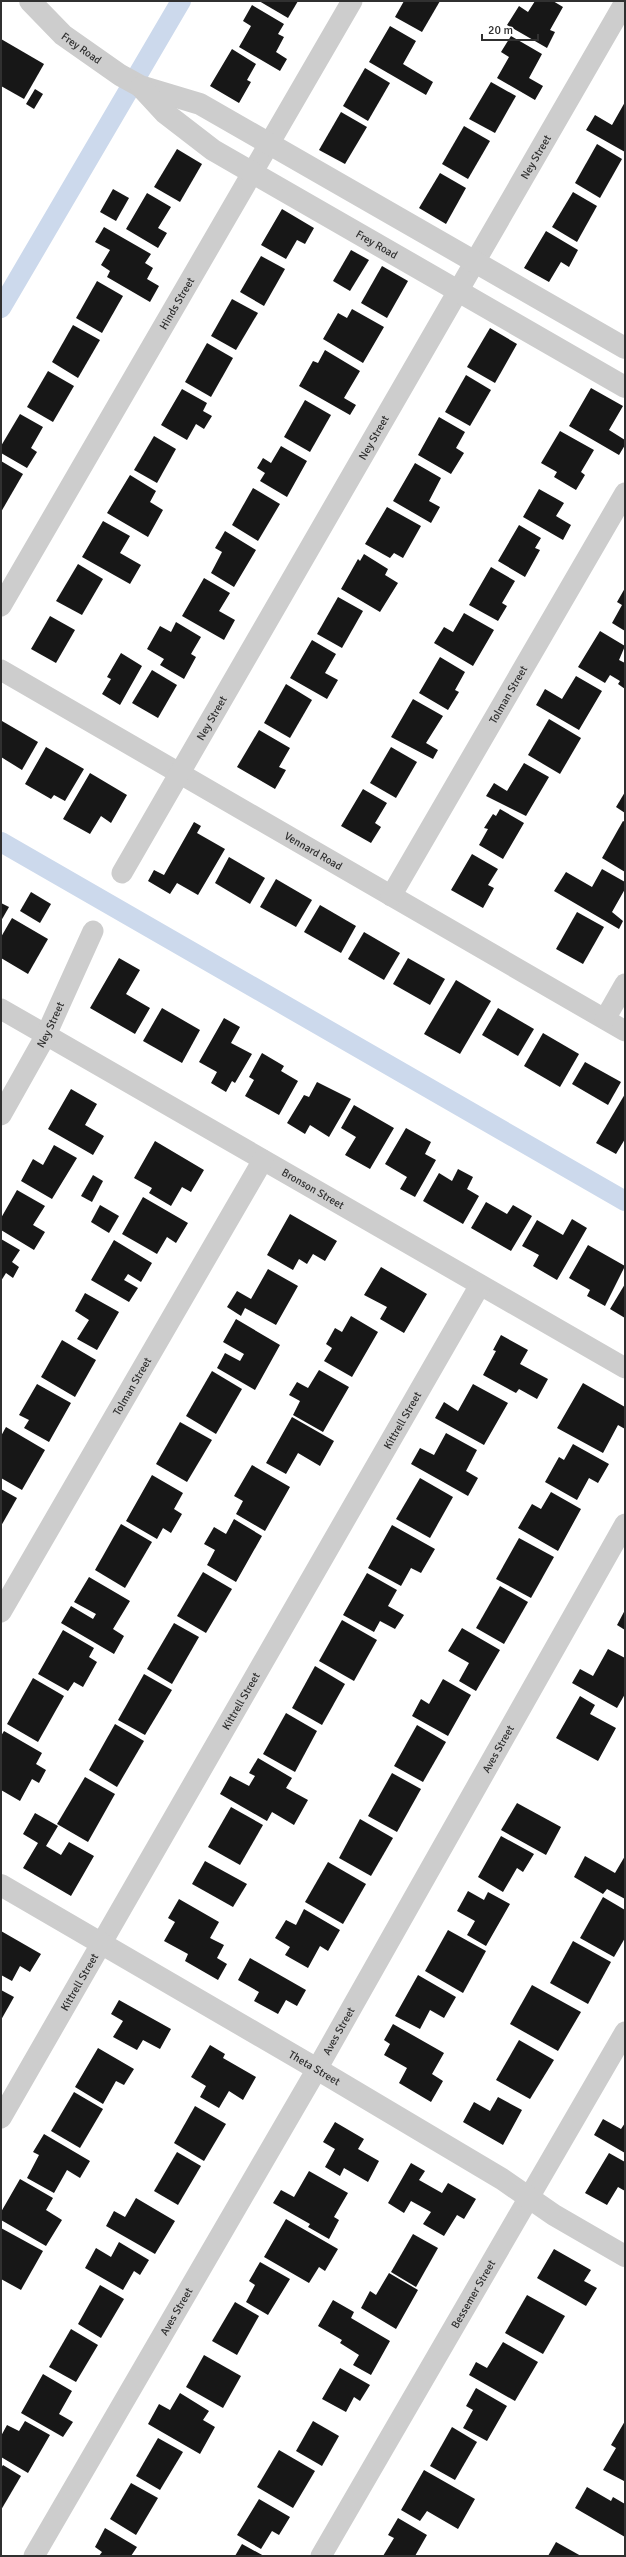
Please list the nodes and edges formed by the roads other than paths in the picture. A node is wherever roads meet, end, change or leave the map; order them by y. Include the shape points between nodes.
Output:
1 (30, 1) edge
2 (352, 1) edge
3 (625, 2) edge
4 (140, 86) junction
5 (269, 142) junction
6 (252, 173) junction
7 (475, 261) junction
8 (458, 291) junction
9 (625, 348) edge
10 (625, 387) edge
11 (625, 493) edge
12 (1, 606) edge
13 (1, 670) edge
14 (179, 773) junction
15 (122, 872) dead end
16 (391, 896) junction
17 (93, 931) dead end
18 (625, 984) edge
19 (1, 1009) edge
20 (604, 1019) junction
21 (625, 1031) edge
22 (46, 1036) junction
23 (1, 1115) edge
24 (263, 1160) junction
25 (480, 1285) junction
26 (625, 1368) edge
27 (625, 1524) edge
28 (1, 1612) edge
29 (1, 1885) edge
30 (102, 1944) junction
31 (625, 2032) edge
32 (318, 2069) junction
33 (1, 2118) edge
34 (528, 2196) junction
35 (625, 2256) edge
36 (34, 2556) edge
37 (321, 2556) edge

1 - 4 street, Frey Road via 64,35 120,75
2 - 5 street, Hinds Street
3 - 7 street, Ney Street
4 - 5 street, Frey Road via 200,104
4 - 6 street, Frey Road via 165,113 212,150
5 - 6 street, Hinds Street
5 - 7 street, Frey Road
6 - 8 street, Frey Road
6 - 12 street, Hinds Street
7 - 8 street, Ney Street
7 - 9 street, Frey Road
8 - 10 street, Frey Road
8 - 14 street, Ney Street
11 - 16 street, Tolman Street
13 - 14 street, Vennard Road
14 - 15 street, Ney Street
14 - 16 street, Vennard Road
16 - 20 street, Vennard Road
17 - 22 street, Ney Street
18 - 20 street
19 - 22 street, Bronson Street
20 - 21 street, Vennard Road
22 - 23 street, Ney Street
22 - 24 street, Bronson Street
24 - 25 street, Bronson Street
24 - 28 street, Tolman Street
25 - 26 street, Bronson Street
25 - 30 street, Kittrell Street
27 - 32 street, Aves Street
29 - 30 street, Theta Street
30 - 32 street, Theta Street
30 - 33 street, Kittrell Street
31 - 34 street, Bessemer Street
32 - 34 street, Theta Street
32 - 36 street, Aves Street
34 - 35 street, Theta Street via 554,2215
34 - 37 street, Bessemer Street

